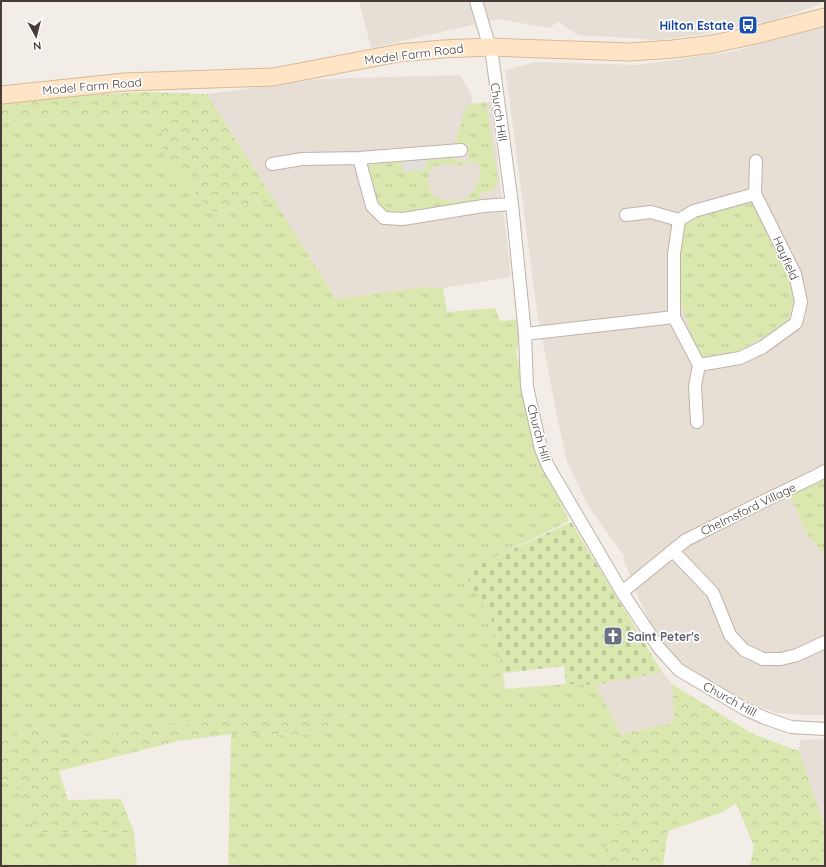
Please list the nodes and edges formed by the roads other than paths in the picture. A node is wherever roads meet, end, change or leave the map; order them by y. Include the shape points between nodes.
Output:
1 (476, 1) edge
2 (825, 17) edge
3 (490, 47) junction
4 (1, 95) edge
5 (461, 150) dead end
6 (359, 158) junction
7 (756, 161) dead end
8 (272, 164) dead end
9 (755, 194) junction
10 (512, 204) junction
11 (626, 216) dead end
12 (679, 220) junction
13 (674, 317) junction
14 (525, 334) junction
15 (699, 365) junction
16 (697, 422) dead end
17 (825, 471) edge
18 (673, 551) junction
19 (622, 592) junction
20 (825, 642) edge
21 (825, 729) edge

1 - 3 street, Church Hill
2 - 3 main road, Model Farm Road via 721,42 651,51
3 - 4 main road, Model Farm Road via 399,53 273,77 125,82
3 - 10 street, Church Hill
5 - 6 street
6 - 8 street via 302,159
6 - 10 street via 372,206 384,218 403,219
7 - 9 street, Hayfield
9 - 12 street via 694,211
9 - 15 street, Hayfield via 795,274 801,302 796,323 763,347 740,358
10 - 14 street, Church Hill
11 - 12 street via 651,212
12 - 13 street via 674,254
13 - 14 street
13 - 15 street
14 - 19 street, Church Hill via 527,387 541,449 548,466
15 - 16 street via 695,386
17 - 18 street, Chelmsford Village via 686,540
18 - 19 street, Chelmsford Village
18 - 20 street via 713,593 730,635 744,650 763,659 781,659 797,655
19 - 21 street, Church Hill via 659,648 679,670 765,718 791,727

